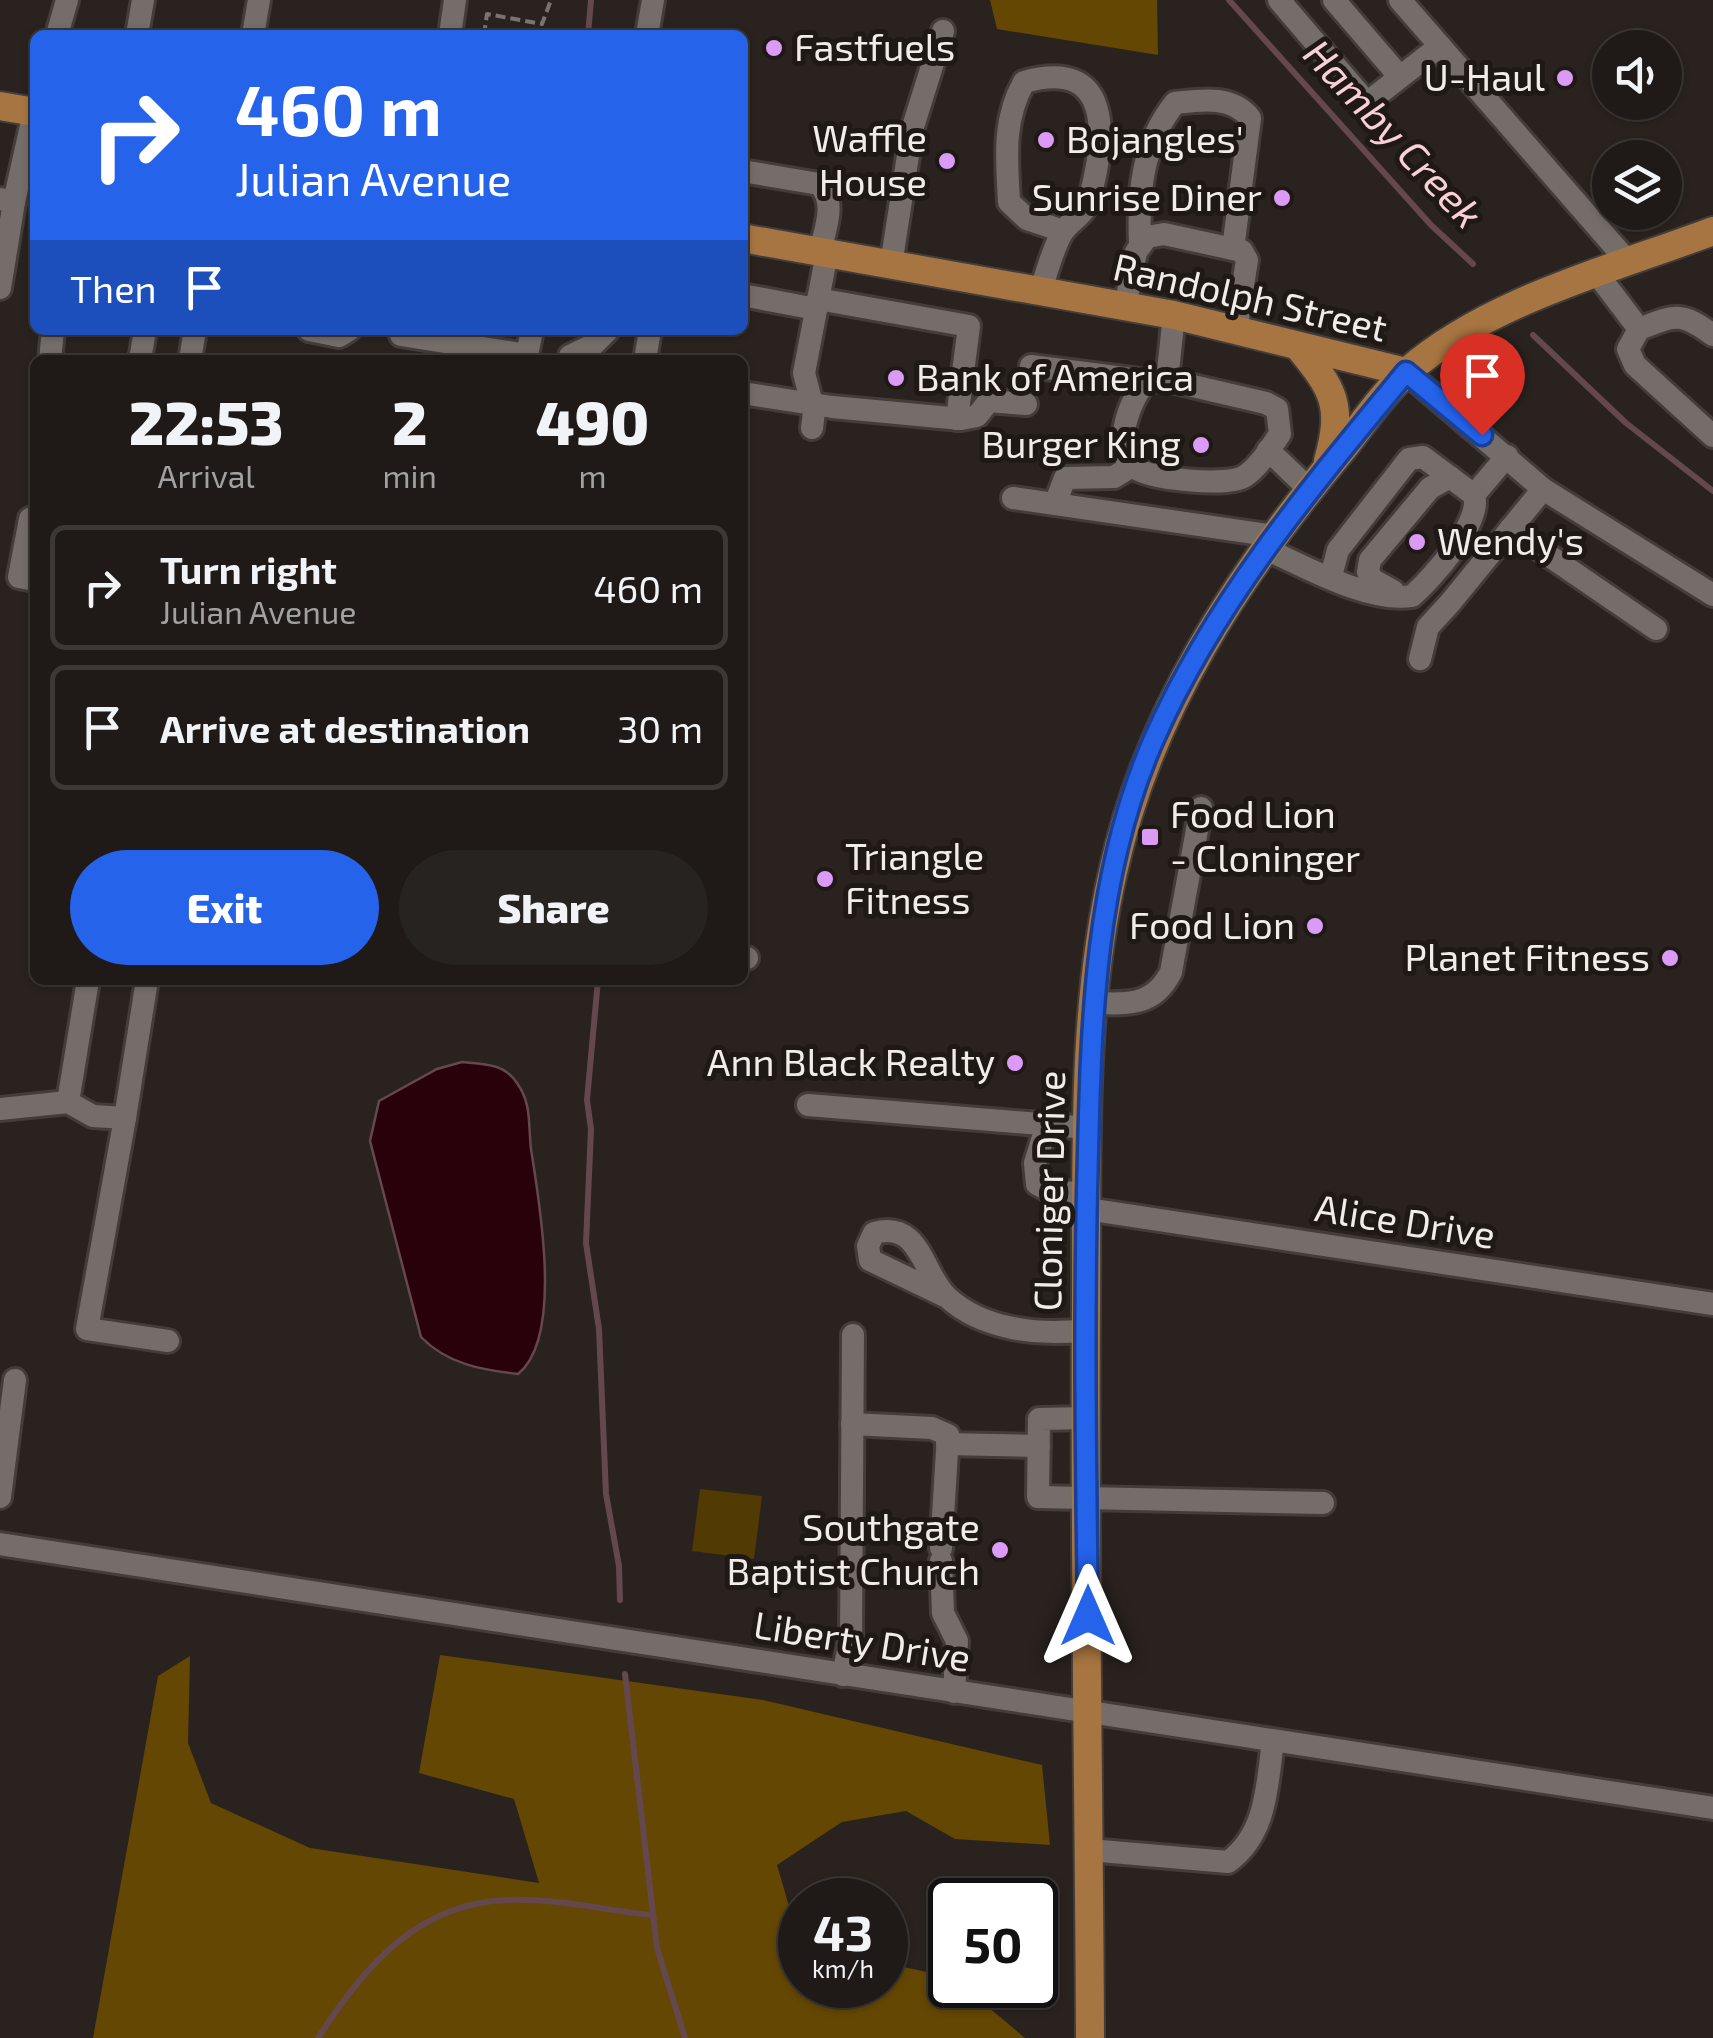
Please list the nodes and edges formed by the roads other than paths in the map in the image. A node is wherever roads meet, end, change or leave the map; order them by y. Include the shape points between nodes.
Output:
1 (67, 0) edge
2 (143, 0) edge
3 (259, 0) edge
4 (456, 0) edge
5 (654, 0) edge
6 (1278, 0) edge
7 (1334, 0) edge
8 (1400, 0) edge
9 (58, 30) edge
10 (138, 30) edge
11 (254, 30) edge
12 (451, 30) edge
13 (648, 30) edge
14 (943, 31) dead end
15 (1440, 46) junction
16 (1400, 77) junction
17 (0, 106) edge
18 (30, 110) edge
19 (30, 127) edge
20 (748, 171) edge
21 (7, 200) edge
22 (1064, 230) junction
23 (1713, 231) edge
24 (748, 239) edge
25 (1140, 242) junction
26 (1233, 249) junction
27 (824, 253) junction
28 (1629, 263) junction
29 (891, 265) junction
30 (1598, 275) junction
31 (0, 288) edge
32 (1040, 292) junction
33 (748, 295) edge
34 (818, 304) junction
35 (1125, 307) junction
36 (1174, 315) junction
37 (1638, 329) junction
38 (1236, 331) junction
39 (413, 335) edge
40 (603, 335) edge
41 (1713, 335) edge
42 (1298, 346) junction
43 (526, 355) edge
44 (575, 355) edge
45 (1031, 366) dead end
46 (1406, 372) junction
47 (1157, 381) junction
48 (748, 394) edge
49 (811, 401) junction
50 (1026, 404) dead end
51 (957, 419) junction
52 (812, 428) dead end
53 (1713, 436) edge
54 (1268, 450) junction
55 (1507, 456) junction
56 (1132, 466) junction
57 (1450, 476) junction
58 (1317, 479) junction
59 (1543, 489) junction
60 (1474, 495) junction
61 (1013, 498) dead end
62 (1055, 504) junction
63 (30, 520) edge
64 (1468, 529) junction
65 (1510, 529) junction
66 (1270, 543) junction
67 (1330, 576) junction
68 (30, 579) edge
69 (1713, 596) edge
70 (1656, 629) dead end
71 (1420, 658) dead end
72 (1200, 808) dead end
73 (87, 985) edge
74 (146, 985) edge
75 (1093, 1003) junction
76 (68, 1102) junction
77 (808, 1104) dead end
78 (0, 1109) edge
79 (125, 1118) junction
80 (1047, 1124) junction
81 (1088, 1128) junction
82 (1087, 1202) junction
83 (945, 1296) dead end
84 (1713, 1304) edge
85 (1086, 1330) junction
86 (853, 1335) dead end
87 (168, 1341) dead end
88 (15, 1380) dead end
89 (1086, 1418) junction
90 (852, 1424) junction
91 (948, 1444) junction
92 (1038, 1446) junction
93 (0, 1497) edge
94 (1087, 1498) junction
95 (1323, 1503) dead end
96 (0, 1544) edge
97 (843, 1675) junction
98 (954, 1692) junction
99 (1088, 1713) junction
100 (1273, 1741) junction
101 (1713, 1808) edge
102 (1090, 1850) junction
103 (1090, 2038) edge

1 - 9 street
2 - 10 street
3 - 11 street
4 - 12 street
5 - 13 street
6 - 16 street via 1367,103
7 - 16 street
8 - 15 street
14 - 29 street via 912,130
15 - 16 street
15 - 28 street
17 - 18 main road
19 - 21 street
20 - 27 street via 824,189
21 - 31 street
22 - 22 street via 1082,216 1090,198 1102,114 1093,94 1071,79 1040,78 1024,82 1013,102 1006,138 1009,202 1027,218
22 - 32 street
23 - 28 main road, Randolph Street
24 - 27 main road, Randolph Street
25 - 26 street via 1164,234
25 - 26 street via 1138,194 1156,126 1174,103 1212,99 1250,118
25 - 35 street
26 - 38 street via 1247,260
27 - 29 main road, Randolph Street
27 - 34 street
28 - 30 main road, Randolph Street
29 - 32 main road, Randolph Street
30 - 37 street
30 - 46 main road, Randolph Street via 1463,331
32 - 35 main road, Randolph Street
33 - 34 street
34 - 49 street via 804,373
34 - 51 street via 970,326
35 - 36 main road, Randolph Street
36 - 38 main road, Randolph Street
36 - 47 street
37 - 41 street via 1682,316
37 - 53 street via 1628,349 1634,365
38 - 42 main road, Randolph Street
39 - 43 street
40 - 44 street
42 - 46 main road, Randolph Street
42 - 58 main road via 1336,400 1334,440
45 - 47 street
46 - 55 street
46 - 58 main road, Cloniger Drive
47 - 54 street via 1276,409 1280,434
47 - 56 street via 1134,397 1124,452
48 - 49 street
49 - 51 street
49 - 52 street
50 - 51 street via 989,401 978,416
54 - 56 street via 1244,478 1225,484 1147,474
54 - 58 street
55 - 59 street
55 - 60 street
56 - 62 street via 1114,477 1065,478
57 - 60 street
57 - 64 street via 1430,488 1370,560 1368,572 1386,590 1409,588 1457,530
57 - 67 street via 1423,457 1409,460 1338,550
58 - 66 main road, Cloniger Drive
59 - 65 street
59 - 69 street
60 - 64 street via 1478,504
61 - 62 street
62 - 66 street
63 - 68 street via 19,577
64 - 67 street via 1412,596 1381,596
65 - 70 street
65 - 71 street via 1438,612
66 - 67 street
66 - 75 main road, Cloniger Drive via 1214,620 1154,740 1113,868
72 - 75 street via 1164,987 1152,999 1130,1004
73 - 76 street
74 - 79 street
75 - 81 main road, Cloniger Drive
76 - 78 street
76 - 79 street via 92,1116
77 - 80 street
79 - 87 street via 88,1328
80 - 81 street
80 - 82 street, Alice Drive via 1035,1163 1037,1184
81 - 82 main road, Cloniger Drive
82 - 84 street, Alice Drive
82 - 85 main road, Cloniger Drive
83 - 85 street via 1022,1330
85 - 89 main road, Cloniger Drive
86 - 90 street
88 - 93 street
89 - 92 street via 1039,1418
89 - 94 main road, Cloniger Drive
90 - 91 street via 932,1428 948,1435
90 - 97 street via 850,1636
91 - 92 street
91 - 98 street via 941,1554 943,1613 957,1642
92 - 94 street via 1038,1497
94 - 95 street
94 - 99 main road, Cloniger Drive
96 - 97 street, Liberty Drive
97 - 98 street, Liberty Drive
98 - 99 street, Liberty Drive
99 - 100 street, Liberty Drive
99 - 102 main road, Cloniger Drive
100 - 101 street, Liberty Drive
100 - 102 street via 1263,1810 1253,1836 1228,1862
102 - 103 main road, Cloniger Drive

